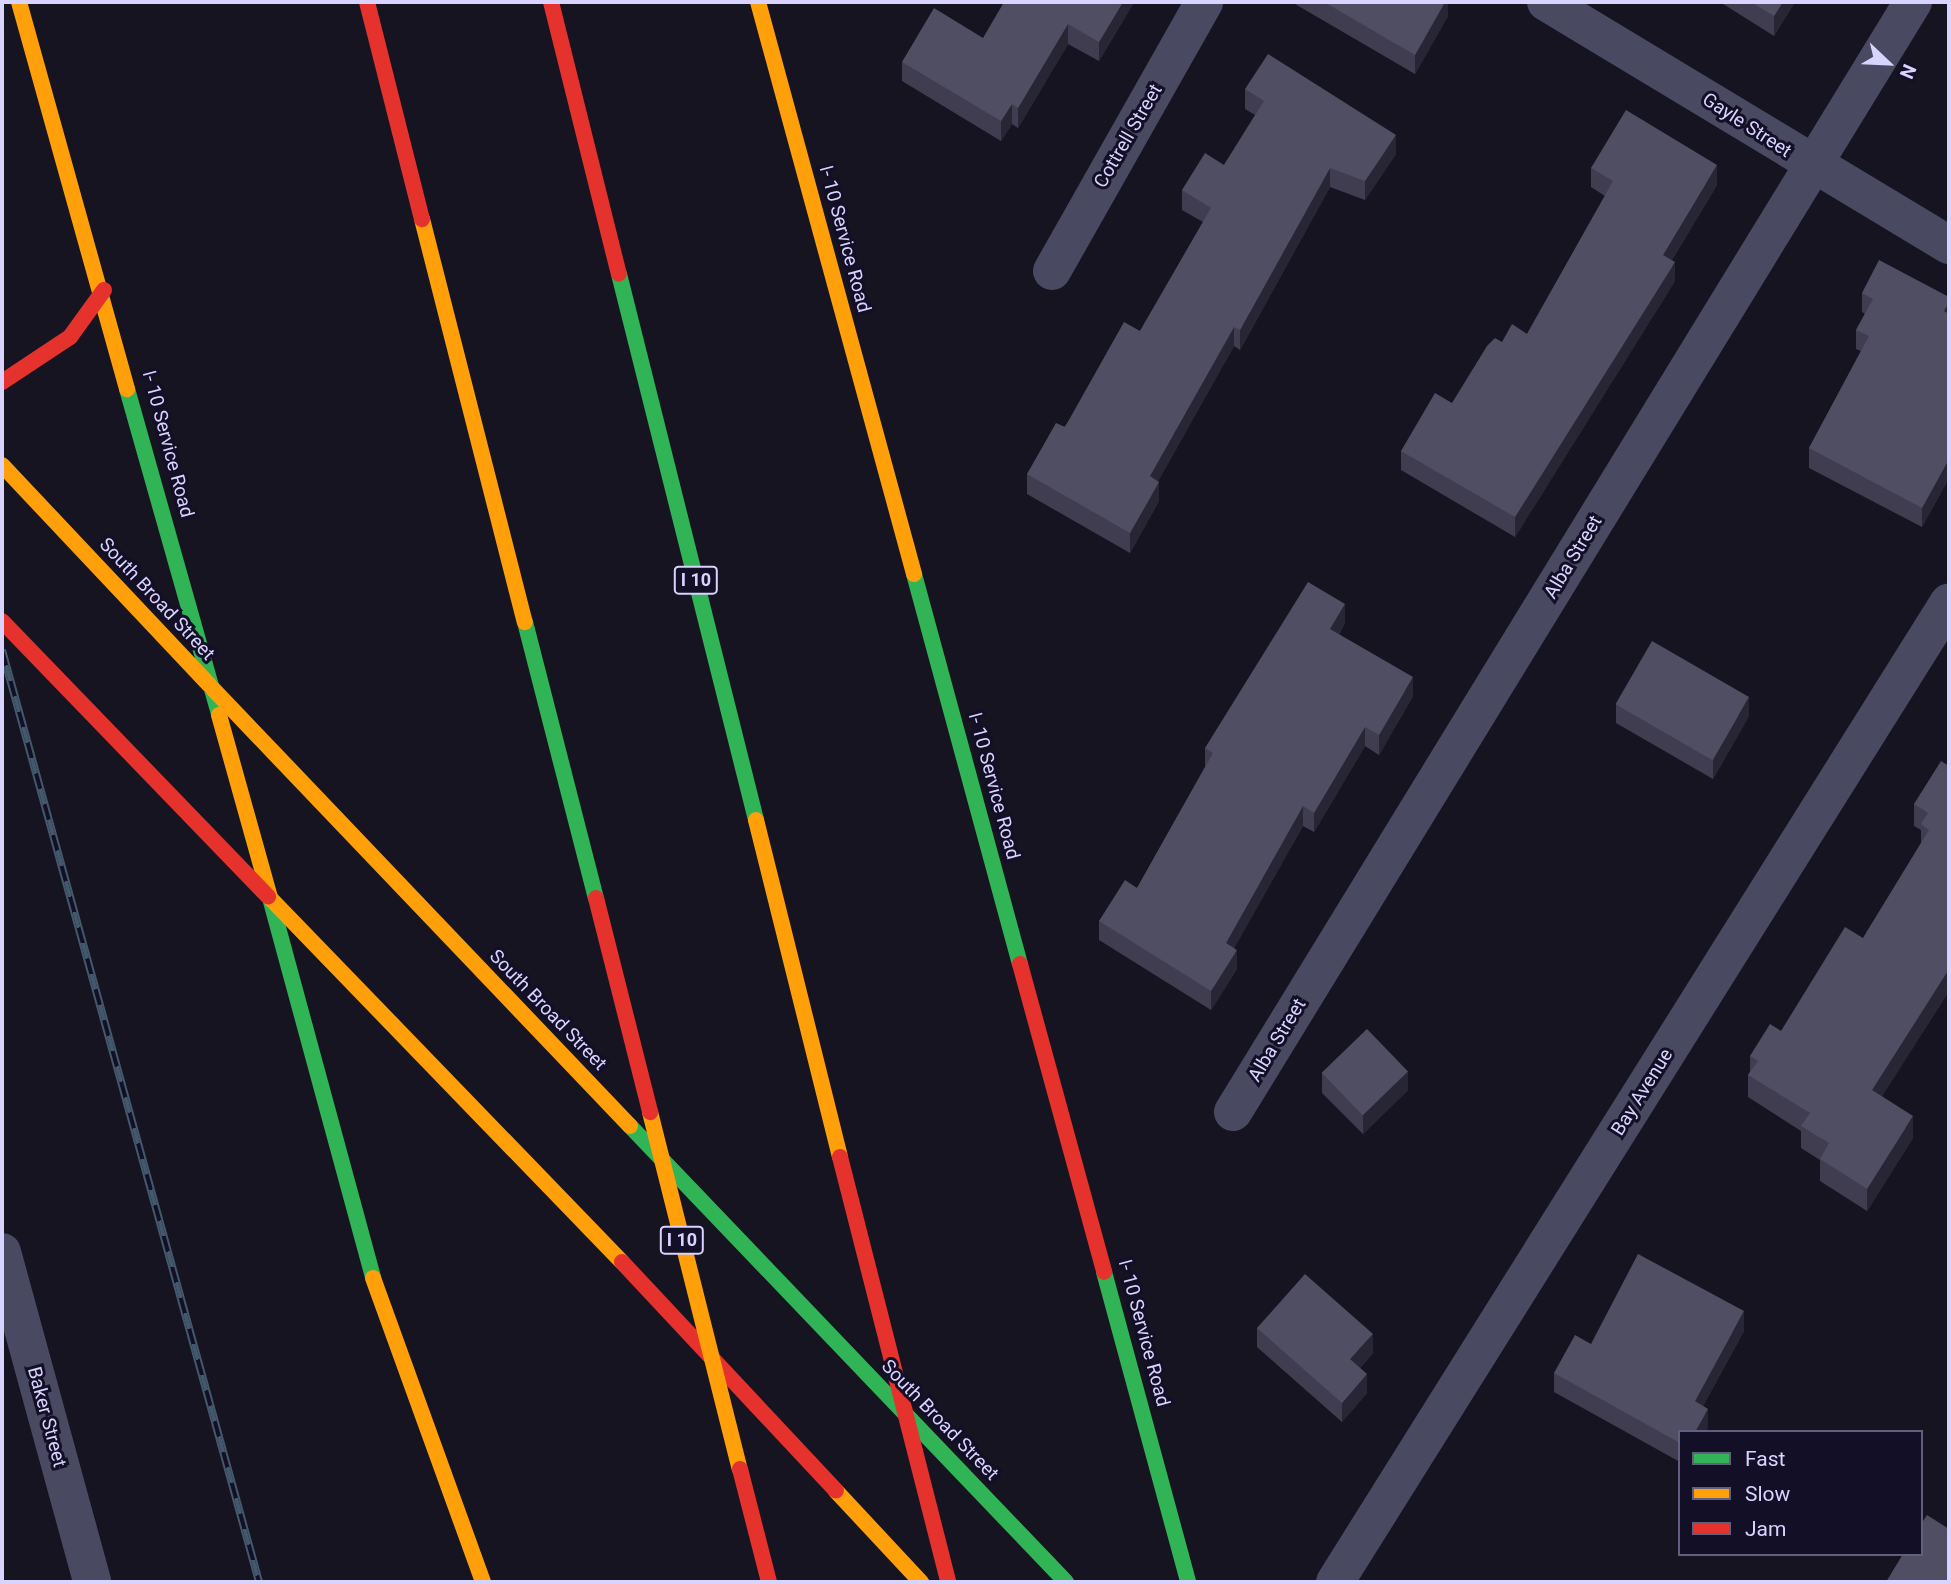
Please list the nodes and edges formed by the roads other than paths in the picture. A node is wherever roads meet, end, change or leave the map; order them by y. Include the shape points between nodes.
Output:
1 (19, 2) edge
2 (367, 2) edge
3 (551, 2) edge
4 (758, 2) edge
5 (1204, 2) edge
6 (1546, 2) edge
7 (1913, 2) edge
8 (1811, 167) junction
9 (1949, 245) edge
10 (1052, 271) dead end
11 (104, 290) junction
12 (2, 382) edge
13 (2, 466) edge
14 (1949, 602) edge
15 (2, 621) edge
16 (213, 689) junction
17 (270, 898) junction
18 (1233, 1112) dead end
19 (2, 1252) edge
20 (92, 1582) edge
21 (483, 1582) edge
22 (769, 1582) edge
23 (921, 1582) edge
24 (948, 1582) edge
25 (1066, 1582) edge
26 (1188, 1582) edge
27 (1335, 1582) edge

1 - 11 main road, I- 10 Service Road
2 - 22 main road, I 10, bridge
3 - 24 main road, I 10, bridge
4 - 26 main road, I- 10 Service Road
5 - 10 street, Cottrell Street
6 - 8 street, Gayle Street
7 - 8 street, Alba Street
8 - 9 street, Gayle Street
8 - 18 street, Alba Street
11 - 12 main road via 70,337 29,370
11 - 16 main road, I- 10 Service Road
13 - 16 main road, South Broad Street
14 - 27 street, Bay Avenue
15 - 17 main road
16 - 17 main road, I- 10 Service Road
16 - 25 main road, South Broad Street
17 - 21 main road, I- 10 Service Road via 371,1272
17 - 23 main road via 502,1134
19 - 20 street, Baker Street

